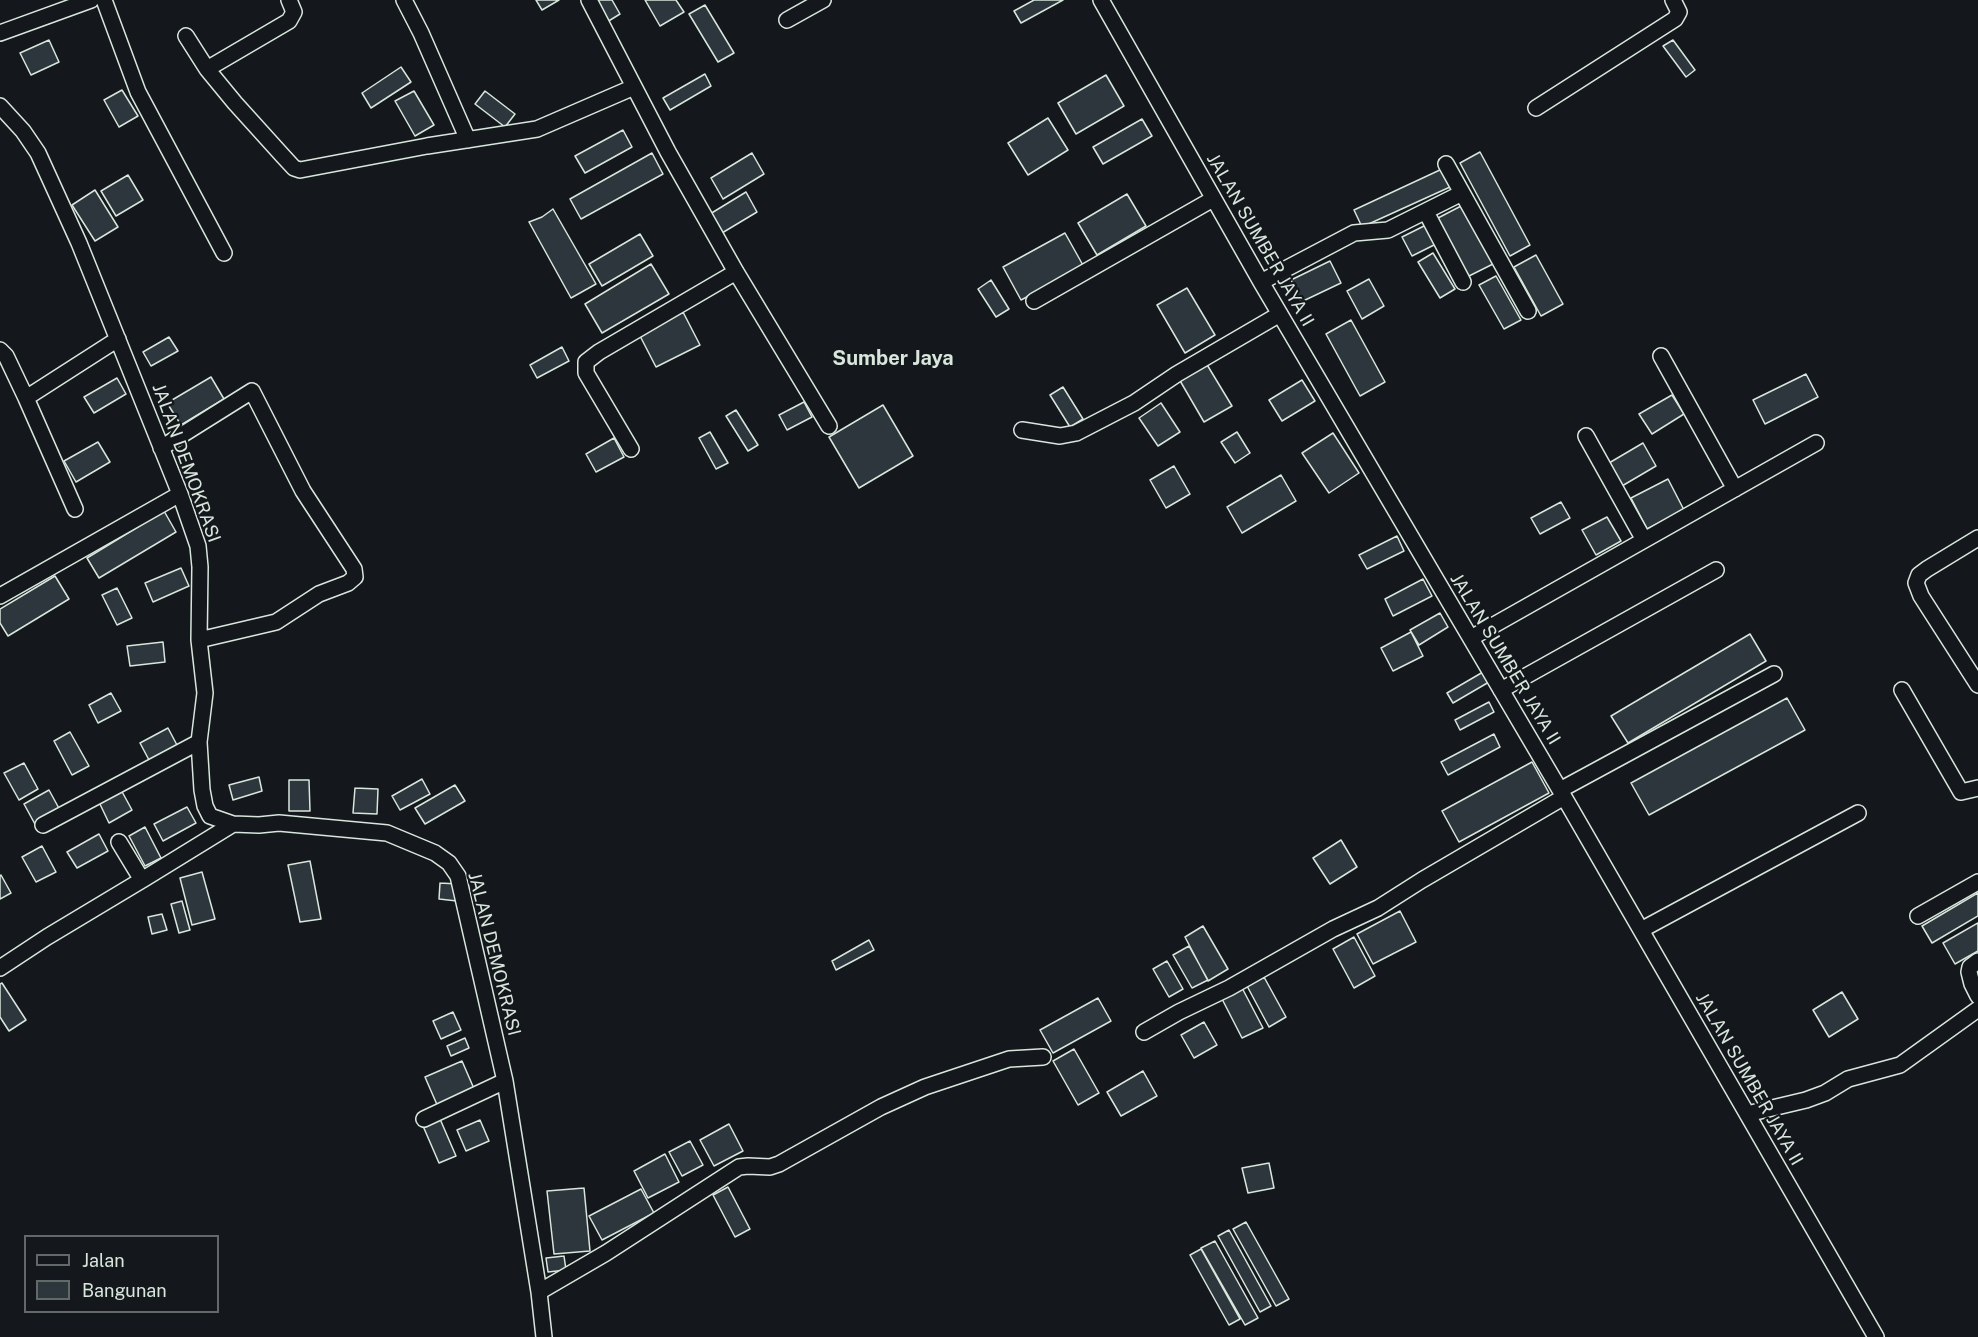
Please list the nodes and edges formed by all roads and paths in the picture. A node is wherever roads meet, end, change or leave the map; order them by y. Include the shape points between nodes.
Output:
1 (90, 0) edge
2 (104, 0) edge
3 (289, 0) edge
4 (404, 0) edge
5 (589, 0) edge
6 (823, 0) edge
7 (1101, 0) edge
8 (1673, 0) edge
9 (787, 20) dead end
10 (0, 33) edge
11 (186, 36) dead end
12 (207, 69) junction
13 (634, 87) junction
14 (0, 106) edge
15 (1536, 108) dead end
16 (468, 140) junction
17 (1446, 164) dead end
18 (1462, 193) junction
19 (1213, 199) junction
20 (1426, 212) junction
21 (224, 253) dead end
22 (736, 272) junction
23 (1261, 282) junction
24 (1463, 282) dead end
25 (1034, 300) dead end
26 (1527, 311) dead end
27 (1280, 314) junction
28 (118, 339) junction
29 (0, 350) edge
30 (1661, 356) dead end
31 (26, 398) junction
32 (829, 426) dead end
33 (1022, 430) dead end
34 (1586, 436) dead end
35 (1816, 443) dead end
36 (162, 448) junction
37 (632, 449) dead end
38 (1736, 489) junction
39 (180, 494) junction
40 (75, 509) dead end
41 (1978, 538) edge
42 (1644, 540) junction
43 (1716, 570) dead end
44 (0, 596) edge
45 (1471, 638) junction
46 (200, 640) junction
47 (1774, 674) dead end
48 (1978, 685) edge
49 (1501, 690) junction
50 (1902, 690) dead end
51 (199, 742) junction
52 (1978, 788) edge
53 (1562, 794) junction
54 (1858, 813) dead end
55 (232, 824) junction
56 (44, 825) dead end
57 (119, 842) dead end
58 (142, 880) junction
59 (1978, 882) edge
60 (1918, 916) dead end
61 (1641, 930) junction
62 (1978, 962) edge
63 (0, 968) edge
64 (1978, 996) edge
65 (1978, 1009) edge
66 (1144, 1032) dead end
67 (1043, 1057) dead end
68 (505, 1081) junction
69 (1747, 1114) junction
70 (424, 1119) dead end
71 (539, 1292) junction
72 (544, 1337) edge
73 (1876, 1337) edge

1 - 10 street
2 - 21 street via 138,92
3 - 12 street via 294,12 289,21
4 - 16 street
5 - 13 street
6 - 9 street
7 - 19 street, JALAN SUMBER JAYA II
8 - 15 street via 1679,12 1675,19
11 - 12 street
12 - 16 street via 294,168 310,169
13 - 16 street via 537,129
13 - 22 street
14 - 28 street, JALAN DEMOKRASI via 38,153
17 - 18 street
18 - 20 street
18 - 26 street
19 - 23 street, JALAN SUMBER JAYA II
19 - 25 street
20 - 23 street via 1388,230 1354,233
20 - 24 street
22 - 32 street
22 - 37 street via 586,362 586,373
23 - 27 street, JALAN SUMBER JAYA II
27 - 33 street via 1134,403 1076,433 1060,436
27 - 45 street, JALAN SUMBER JAYA II
28 - 31 street
28 - 36 street, JALAN DEMOKRASI
29 - 31 street
30 - 38 street
31 - 40 street
34 - 42 street
35 - 38 street
36 - 39 street, JALAN DEMOKRASI
36 - 46 street via 252,392 303,491 354,569 355,577 348,583 319,594 276,622
38 - 42 street
39 - 44 street
39 - 46 street, JALAN DEMOKRASI via 198,546
41 - 48 street via 1927,569 1916,583
42 - 45 street
43 - 49 street
45 - 49 street, JALAN SUMBER JAYA II
46 - 51 street, JALAN DEMOKRASI via 205,693
47 - 53 street
49 - 53 street, JALAN SUMBER JAYA II
50 - 52 street via 1961,792
51 - 55 street, JALAN DEMOKRASI via 205,806 210,816
51 - 56 street
53 - 61 street, JALAN SUMBER JAYA II
53 - 66 street via 1378,908
54 - 61 street
55 - 58 street
55 - 68 street, JALAN DEMOKRASI via 279,823 387,833 449,863 458,876
57 - 58 street
58 - 63 street
59 - 60 street
61 - 69 street, JALAN SUMBER JAYA II
62 - 64 street via 1969,972
65 - 69 street via 1900,1065 1848,1079 1806,1101
67 - 71 street via 1009,1059 925,1087 779,1164 739,1167
68 - 70 street
68 - 71 street, JALAN DEMOKRASI
69 - 73 street, JALAN SUMBER JAYA II
71 - 72 street, JALAN DEMOKRASI

